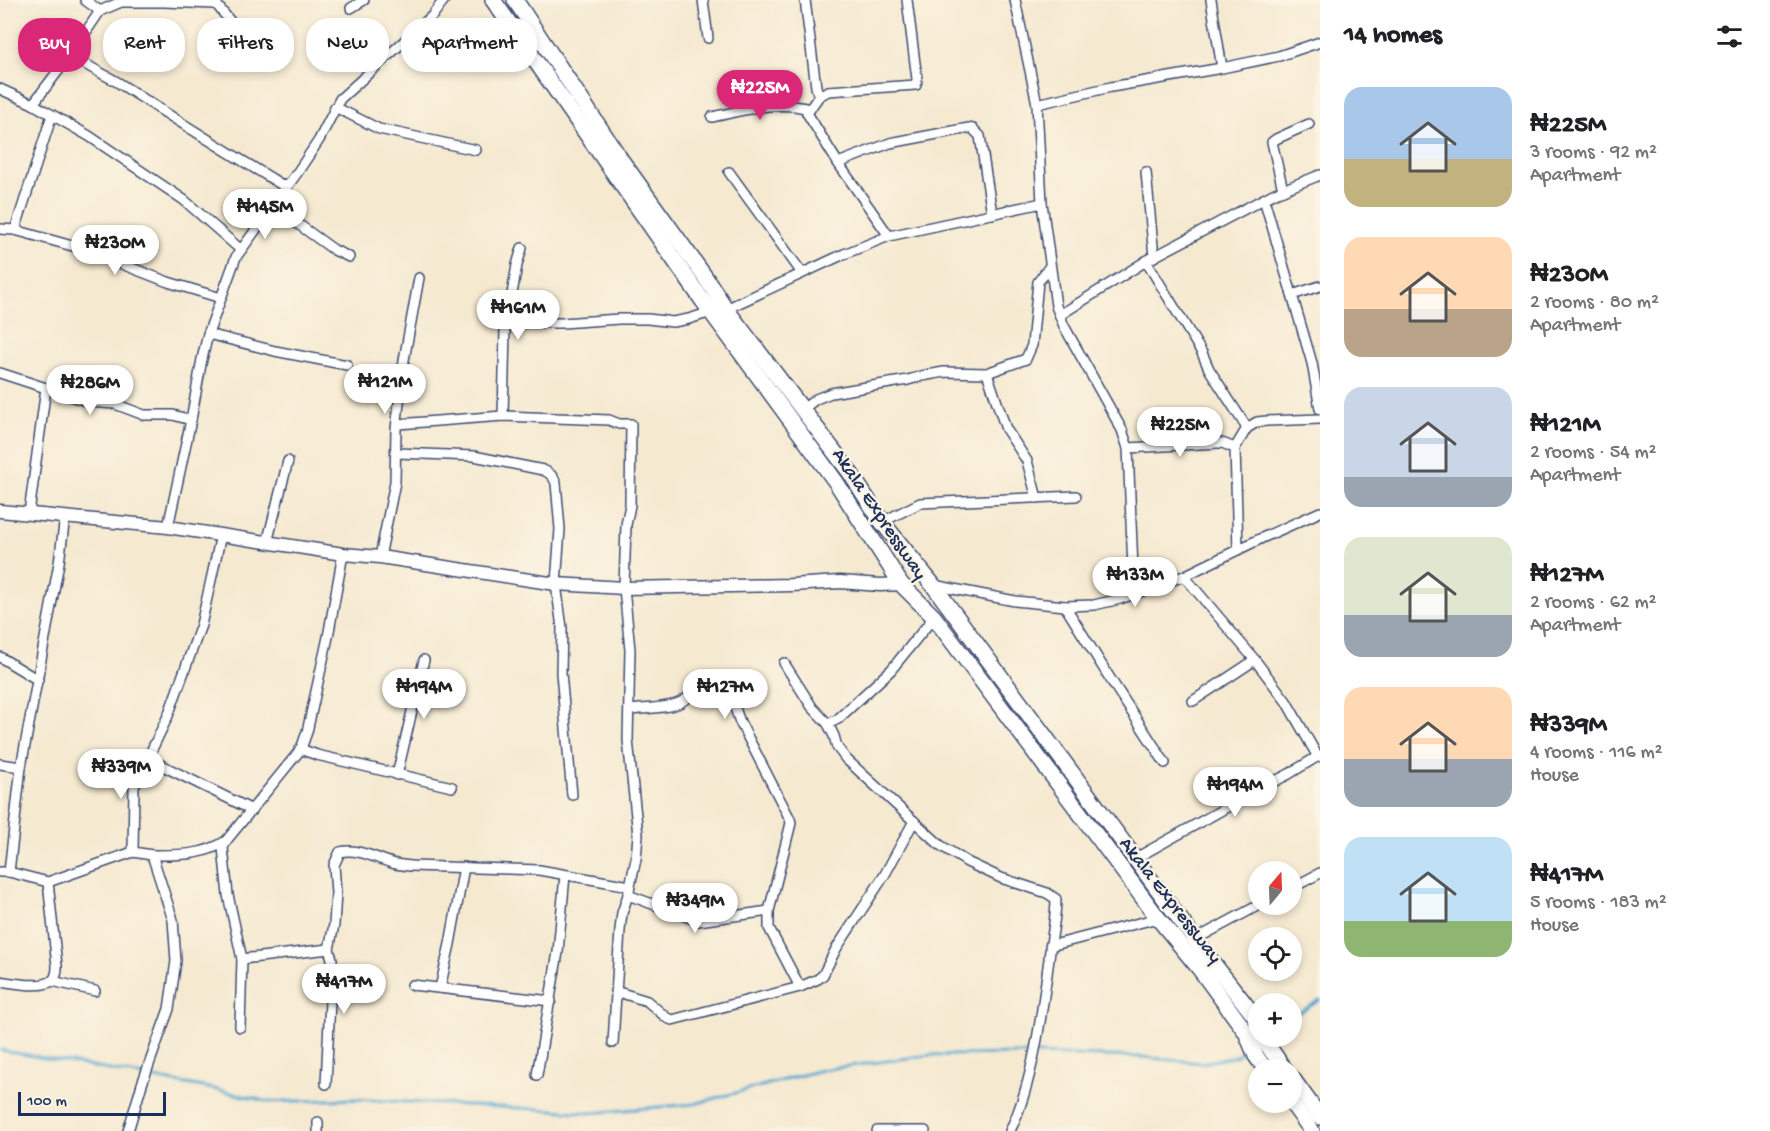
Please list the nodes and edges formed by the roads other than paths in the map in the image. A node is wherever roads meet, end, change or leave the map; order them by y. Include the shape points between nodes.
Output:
1 (85, 0) edge
2 (364, 0) edge
3 (444, 0) edge
4 (515, 0) edge
5 (703, 0) edge
6 (805, 0) edge
7 (907, 0) edge
8 (1015, 0) edge
9 (1211, 0) edge
10 (497, 1) edge
11 (217, 2) edge
12 (351, 8) dead end
13 (100, 11) junction
14 (228, 18) edge
15 (91, 24) edge
16 (708, 38) dead end
17 (1320, 42) edge
18 (91, 68) edge
19 (1222, 68) junction
20 (57, 72) edge
21 (0, 89) edge
22 (819, 96) junction
23 (33, 104) junction
24 (1037, 104) junction
25 (335, 107) junction
26 (810, 109) junction
27 (52, 115) junction
28 (712, 117) dead end
29 (1309, 124) dead end
30 (476, 150) dead end
31 (838, 163) junction
32 (729, 172) dead end
33 (1146, 172) dead end
34 (1320, 175) edge
35 (287, 188) junction
36 (1283, 190) junction
37 (1263, 199) junction
38 (1042, 203) junction
39 (273, 206) junction
40 (992, 214) junction
41 (0, 229) edge
42 (15, 230) junction
43 (889, 236) junction
44 (522, 248) dead end
45 (242, 250) junction
46 (349, 257) dead end
47 (1150, 259) junction
48 (1050, 266) junction
49 (802, 273) junction
50 (419, 278) dead end
51 (1320, 286) edge
52 (1292, 295) junction
53 (221, 298) junction
54 (718, 310) junction
55 (1060, 315) junction
56 (507, 323) junction
57 (208, 334) junction
58 (347, 365) dead end
59 (0, 373) edge
60 (987, 373) junction
61 (46, 388) junction
62 (802, 409) junction
63 (1320, 409) edge
64 (503, 416) junction
65 (1320, 419) edge
66 (191, 420) junction
67 (398, 424) junction
68 (1247, 428) junction
69 (1128, 448) junction
70 (1235, 448) junction
71 (397, 453) junction
72 (288, 461) dead end
73 (849, 471) junction
74 (836, 482) junction
75 (1076, 496) dead end
76 (1037, 498) junction
77 (0, 511) edge
78 (1320, 512) edge
79 (29, 513) junction
80 (66, 517) junction
81 (882, 522) junction
82 (168, 527) junction
83 (221, 536) junction
84 (267, 543) junction
85 (1238, 550) junction
86 (343, 554) junction
87 (380, 557) junction
88 (1184, 576) junction
89 (556, 584) junction
90 (901, 584) junction
91 (933, 585) junction
92 (624, 588) junction
93 (1134, 594) junction
94 (1065, 606) junction
95 (934, 617) junction
96 (0, 657) edge
97 (424, 660) dead end
98 (1255, 660) junction
99 (784, 663) dead end
100 (38, 680) junction
101 (1193, 701) dead end
102 (630, 710) junction
103 (828, 724) junction
104 (300, 749) junction
105 (1319, 756) edge
106 (147, 758) junction
107 (1165, 763) dead end
108 (0, 764) edge
109 (21, 766) junction
110 (397, 775) junction
111 (452, 787) dead end
112 (572, 795) dead end
113 (252, 810) junction
114 (914, 821) junction
115 (226, 841) junction
116 (133, 852) junction
117 (152, 855) junction
118 (1136, 858) junction
119 (464, 867) junction
120 (5, 872) edge
121 (1320, 873) edge
122 (565, 875) junction
123 (48, 882) junction
124 (1302, 883) edge
125 (629, 891) junction
126 (769, 911) junction
127 (1248, 911) edge
128 (1158, 918) junction
129 (1196, 939) junction
130 (1050, 946) junction
131 (329, 949) junction
132 (242, 959) junction
133 (0, 981) edge
134 (52, 981) junction
135 (412, 985) dead end
136 (800, 987) junction
137 (440, 988) junction
138 (95, 991) dead end
139 (615, 991) junction
140 (551, 1002) junction
141 (1248, 1017) edge
142 (1248, 1020) edge
143 (240, 1027) dead end
144 (613, 1043) dead end
145 (537, 1076) dead end
146 (326, 1084) dead end
147 (1302, 1092) edge
148 (1299, 1113) edge
149 (1320, 1117) edge
150 (128, 1131) edge
151 (877, 1131) edge
152 (925, 1131) edge
153 (1010, 1131) edge
154 (1312, 1131) edge

1 - 13 street
2 - 12 street
3 - 25 street via 432,16
4 - 54 main road, Akala Expressway via 621,160 705,277
5 - 16 street
6 - 22 street
7 - 22 street via 916,85 828,91
8 - 24 street
9 - 19 street
10 - 54 main road, Akala Expressway
11 - 13 street via 121,3
11 - 14 street
13 - 15 street
17 - 19 street via 1279,56
18 - 35 street
19 - 24 street
20 - 23 street
21 - 23 street
22 - 26 street
23 - 27 street
24 - 38 street
25 - 30 street via 379,129
25 - 35 street via 320,140
26 - 28 street via 770,105
26 - 31 street via 808,116
27 - 42 street
27 - 45 street via 184,200
29 - 36 street via 1272,142
31 - 40 street via 890,142 974,129 980,136
31 - 43 street
32 - 49 street
33 - 47 street
34 - 36 street
35 - 39 street
36 - 37 street
37 - 47 street
37 - 52 street
38 - 40 street
38 - 48 street
39 - 45 street
39 - 46 street
40 - 43 street
41 - 42 street
42 - 53 street
43 - 49 street
44 - 56 street
45 - 53 street
47 - 55 street
47 - 68 street via 1209,369
48 - 55 street
48 - 60 street via 1038,282 1030,353 1026,359
49 - 54 street
50 - 67 street via 404,360
51 - 52 street
52 - 63 street via 1312,363
53 - 57 street
54 - 56 street via 673,322 628,319
54 - 62 main road, Akala Expressway
54 - 74 main road, Akala Expressway
55 - 69 street
56 - 64 street
57 - 58 street
57 - 66 street
59 - 61 street
60 - 62 street via 944,372 859,387 831,393
60 - 76 street via 1006,429 1027,461
61 - 66 street via 144,415 173,415
61 - 79 street
62 - 73 main road, Akala Expressway
64 - 67 street
64 - 92 street via 631,424
65 - 68 street via 1257,422
66 - 82 street
67 - 71 street
68 - 70 street
69 - 70 street via 1218,443
69 - 93 street
70 - 85 street
71 - 87 street
71 - 89 street via 474,456 550,473 556,483 560,529
72 - 84 street
73 - 74 main road
73 - 81 main road, Akala Expressway
74 - 90 main road, Akala Expressway
75 - 76 street
76 - 81 street via 920,503
77 - 79 street
78 - 85 street
79 - 80 street
80 - 82 street
80 - 100 street
81 - 91 main road, Akala Expressway
82 - 83 street
83 - 84 street
83 - 106 street via 201,626 168,716
84 - 86 street
85 - 88 street
86 - 87 street
86 - 104 street via 326,648
87 - 89 street
88 - 93 street
88 - 98 street
89 - 92 street
89 - 112 street
90 - 92 street
90 - 95 main road, Akala Expressway
91 - 94 street
91 - 118 main road, Akala Expressway
92 - 102 street
93 - 94 street via 1094,605
94 - 107 street
95 - 103 street via 891,670
95 - 128 main road, Akala Expressway
96 - 100 street
97 - 110 street
98 - 101 street
98 - 105 street via 1286,701
99 - 103 street via 812,707
100 - 109 street
102 - 125 street via 629,764 638,835
102 - 126 street via 680,703 703,685 726,683 740,722 791,823
103 - 114 street via 846,759
104 - 110 street
104 - 113 street
105 - 118 street
106 - 113 street
106 - 116 street via 134,787
108 - 109 street
109 - 120 street
110 - 111 street
113 - 115 street
114 - 130 street via 967,862 1053,896 1056,903
114 - 136 street via 823,975
115 - 117 street via 188,855
115 - 132 street via 223,848 228,896
116 - 117 street
116 - 123 street
117 - 150 street via 173,920 176,962 170,1009
118 - 129 main road, Akala Expressway
119 - 122 street
119 - 131 street via 411,866 360,852 340,852 334,865 336,893
119 - 137 street
120 - 123 street
121 - 124 street
122 - 125 street
122 - 140 street
123 - 134 street via 57,966
125 - 126 street via 698,921
125 - 139 street via 622,913
126 - 136 street via 769,928
127 - 129 street
128 - 130 street
128 - 142 main road, Akala Expressway
129 - 141 main road, Akala Expressway
130 - 153 street via 1032,1059
131 - 132 street
131 - 146 street via 332,959
132 - 143 street
133 - 134 street via 45,985
134 - 138 street
135 - 137 street
136 - 139 street via 672,1020 647,1001
137 - 140 street
139 - 144 street
140 - 145 street
147 - 149 main road
148 - 154 main road
151 - 152 street

